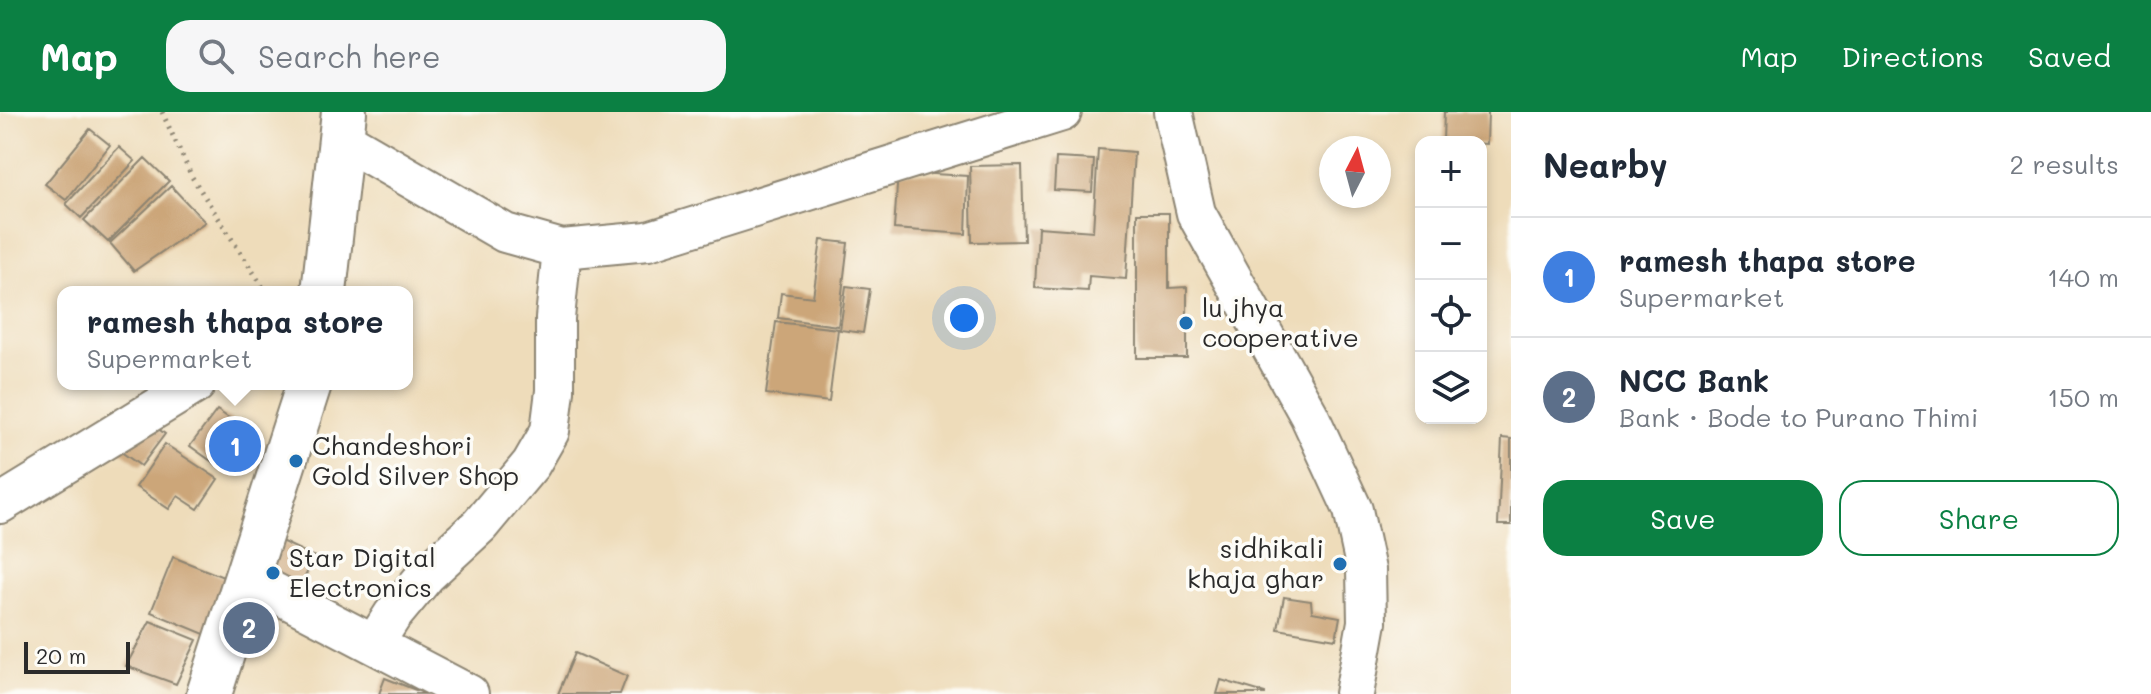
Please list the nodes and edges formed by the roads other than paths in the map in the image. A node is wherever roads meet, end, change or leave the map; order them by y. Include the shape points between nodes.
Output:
1 (1062, 112) edge
2 (1173, 112) edge
3 (342, 125) edge
4 (562, 249) junction
5 (325, 286) edge
6 (186, 390) edge
7 (307, 390) edge
8 (0, 504) edge
9 (247, 578) junction
10 (374, 644) junction
11 (209, 694) edge
12 (469, 694) edge
13 (1354, 694) edge

1 - 4 street via 648,241
2 - 13 street via 1196,213 1309,415 1353,510 1366,570 1367,622
3 - 4 street via 505,233
3 - 5 main road
4 - 10 street via 550,431 531,464 480,525 426,575
6 - 8 street
7 - 9 main road
9 - 10 street
9 - 11 main road
10 - 12 street

